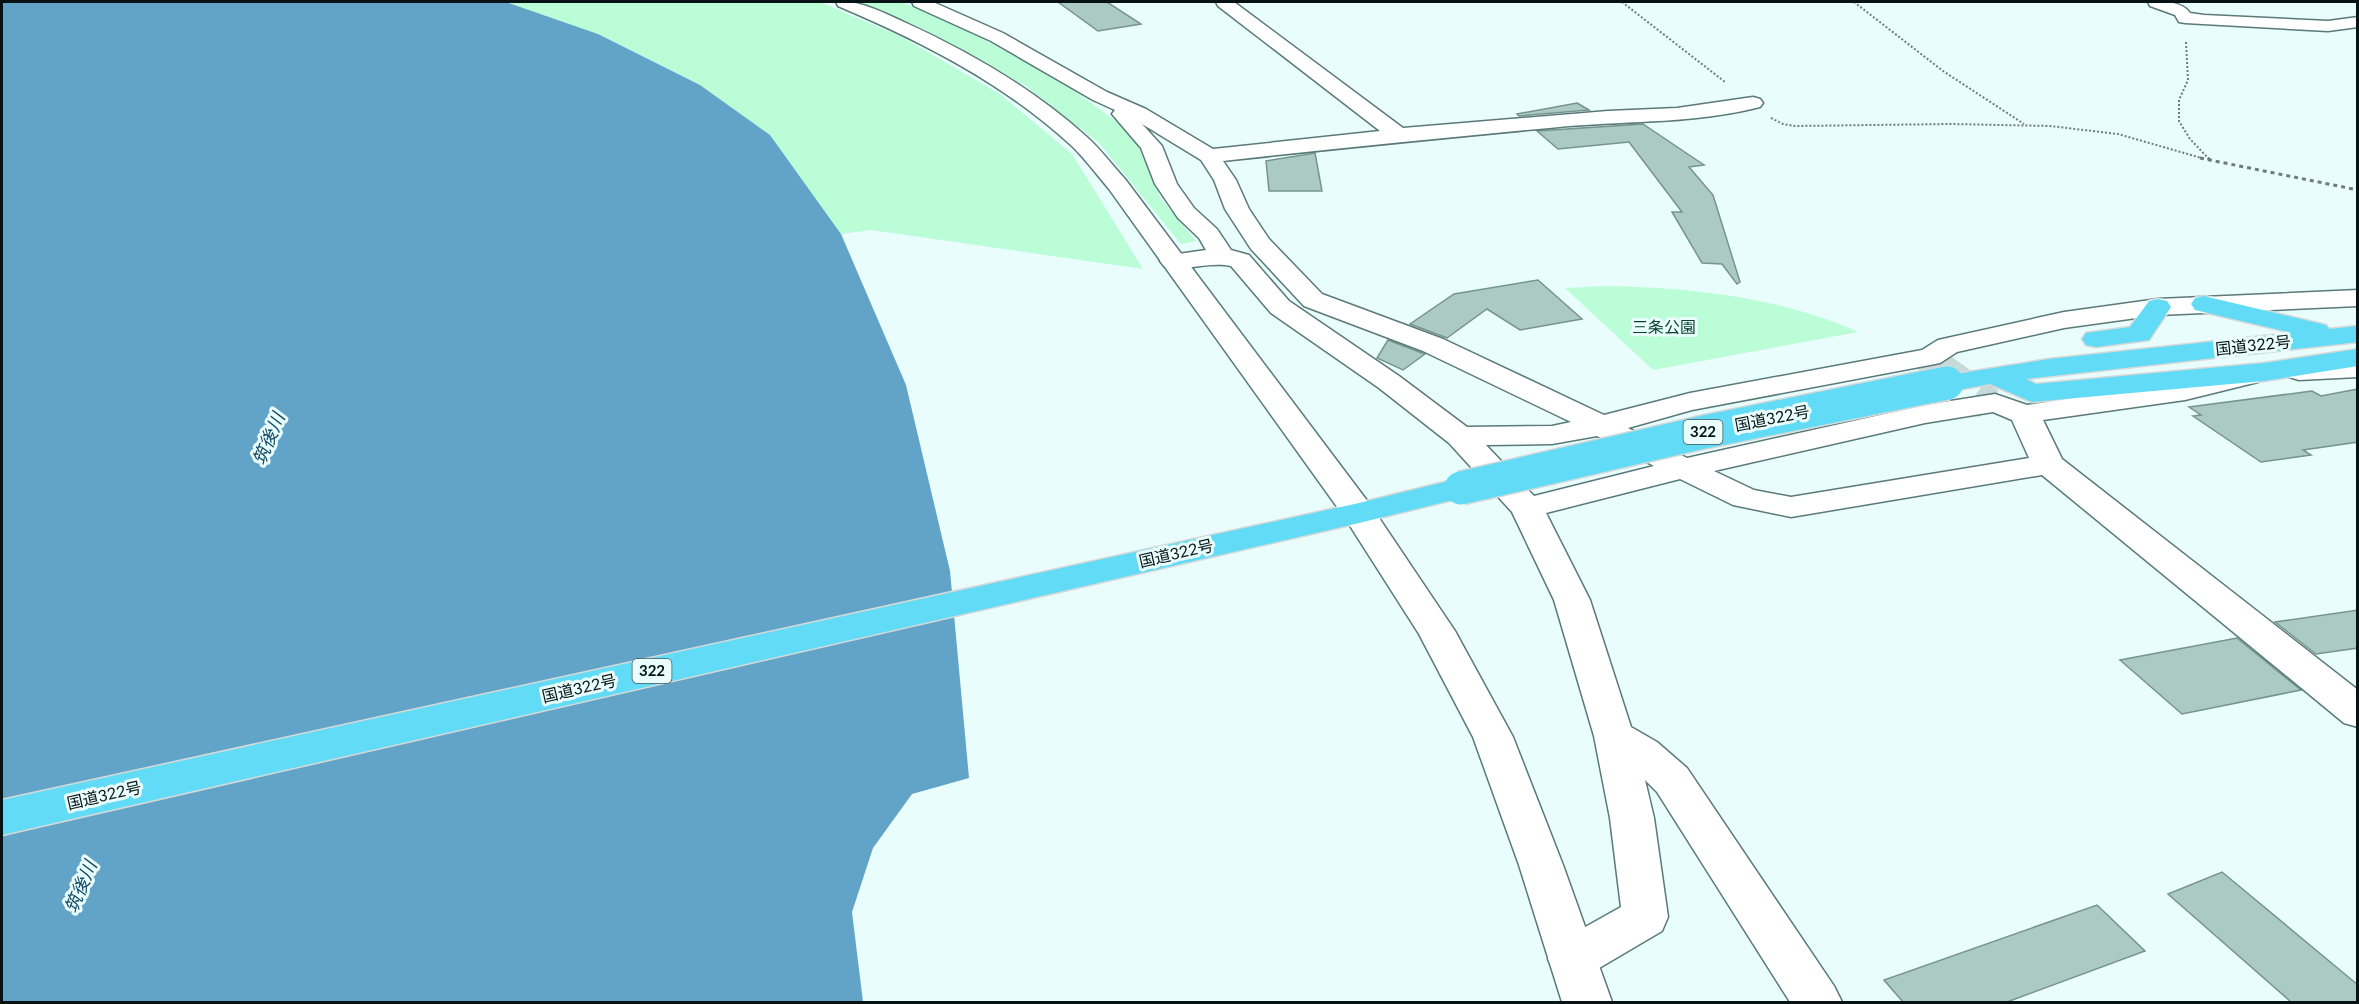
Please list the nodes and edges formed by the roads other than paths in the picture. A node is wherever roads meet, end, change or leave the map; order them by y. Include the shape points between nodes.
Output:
1 (844, 2) edge
2 (920, 2) edge
3 (1224, 2) edge
4 (2156, 2) edge
5 (2358, 22) edge
6 (1100, 96) junction
7 (1752, 103) road end
8 (1399, 135) junction
9 (1209, 156) junction
10 (1222, 256) junction
11 (1173, 261) junction
12 (2358, 298) edge
13 (2204, 304) junction
14 (2158, 307) junction
15 (2348, 335) edge
16 (2358, 357) edge
17 (2358, 368) edge
18 (2264, 372) junction
19 (1993, 375) junction
20 (2025, 414) junction
21 (1599, 426) junction
22 (1460, 436) junction
23 (2048, 464) junction
24 (1683, 468) junction
25 (1527, 508) junction
26 (1359, 513) junction
27 (2358, 712) edge
28 (1614, 736) junction
29 (2, 818) edge
30 (1572, 959) junction
31 (1587, 1002) edge
32 (1817, 1002) edge

1 - 11 street via 970,62 1044,111 1082,144 1118,184
2 - 6 street via 997,37
3 - 8 street
4 - 5 street via 2181,12 2185,18 2328,26
6 - 9 street via 1139,113
6 - 10 street via 1129,120 1151,146 1167,184
7 - 8 street via 1677,114
8 - 9 street
9 - 21 street via 1260,244 1313,300 1433,345
10 - 11 street
10 - 22 street via 1240,260 1280,307
11 - 26 street
12 - 13 street
13 - 14 street
13 - 15 highway
14 - 19 highway via 2139,334 2067,343
14 - 21 street via 2064,320 1948,346 1930,357 1690,402
15 - 19 highway, 国道322号 / 322
16 - 18 highway
17 - 18 street
18 - 19 highway via 2032,393
18 - 20 street via 2185,391
19 - 26 highway, 国道322号 / 322, bridge via 1704,432
20 - 23 street
20 - 24 street via 1995,403 1925,414
21 - 22 street via 1552,435
21 - 24 street
22 - 25 street
23 - 24 street via 1791,507 1745,498
23 - 27 street
24 - 25 street
25 - 28 street via 1572,600
26 - 29 highway, 国道322号 / 322
26 - 30 street via 1436,631 1493,737
28 - 30 street via 1632,818 1645,917
28 - 32 street via 1642,753 1672,780
30 - 31 street

